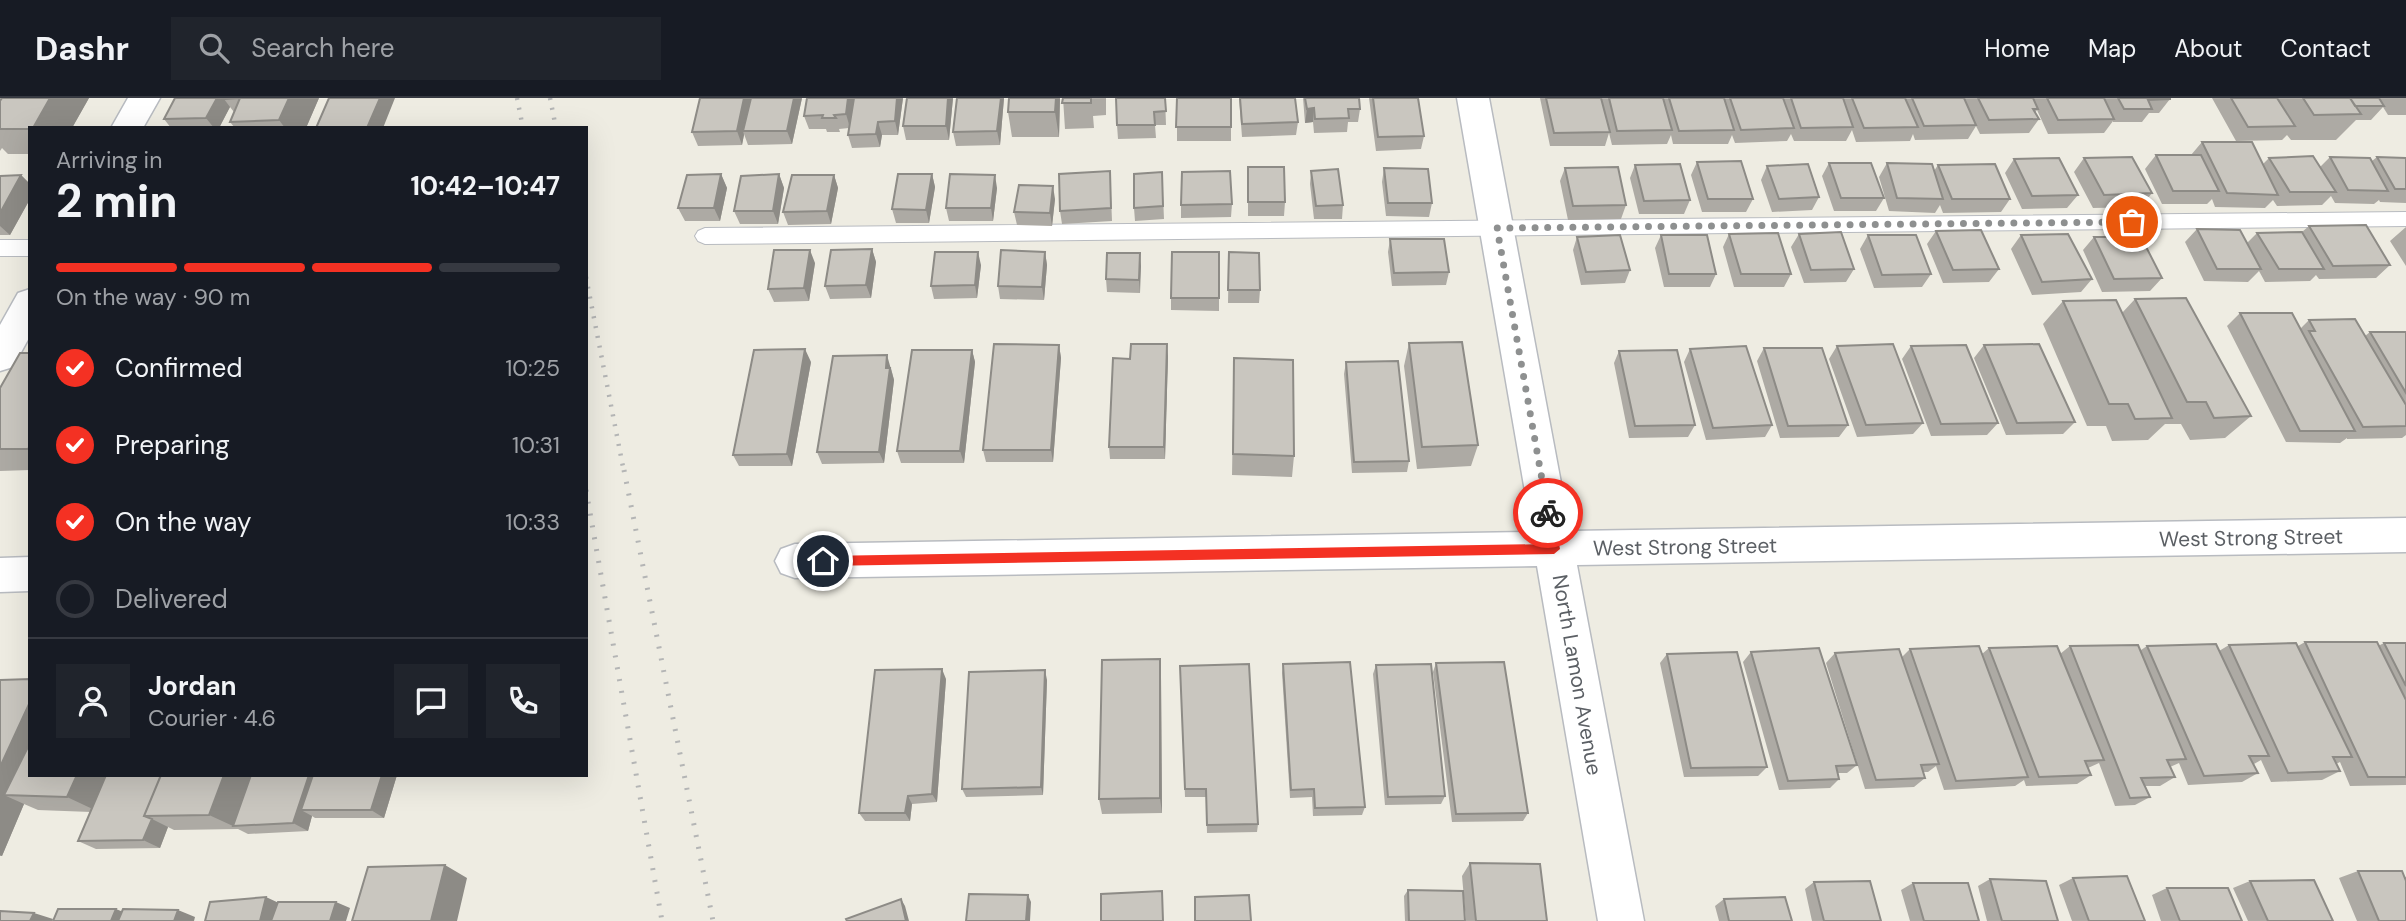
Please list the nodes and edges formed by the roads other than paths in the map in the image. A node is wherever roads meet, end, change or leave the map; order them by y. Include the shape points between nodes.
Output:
1 (144, 98) edge
2 (1473, 98) edge
3 (128, 126) edge
4 (2406, 219) edge
5 (1497, 228) junction
6 (705, 236) dead end
7 (0, 248) edge
8 (28, 248) edge
9 (28, 307) edge
10 (0, 357) edge
11 (2406, 535) edge
12 (1554, 549) junction
13 (795, 561) dead end
14 (28, 574) edge
15 (0, 575) edge
16 (1621, 921) edge

1 - 3 street
2 - 5 street, North Lamon Avenue
4 - 5 lane
5 - 6 lane
5 - 12 street, North Lamon Avenue
7 - 8 lane
9 - 10 street
11 - 12 street, West Strong Street
12 - 13 street, West Strong Street
12 - 16 street, North Lamon Avenue
14 - 15 street

